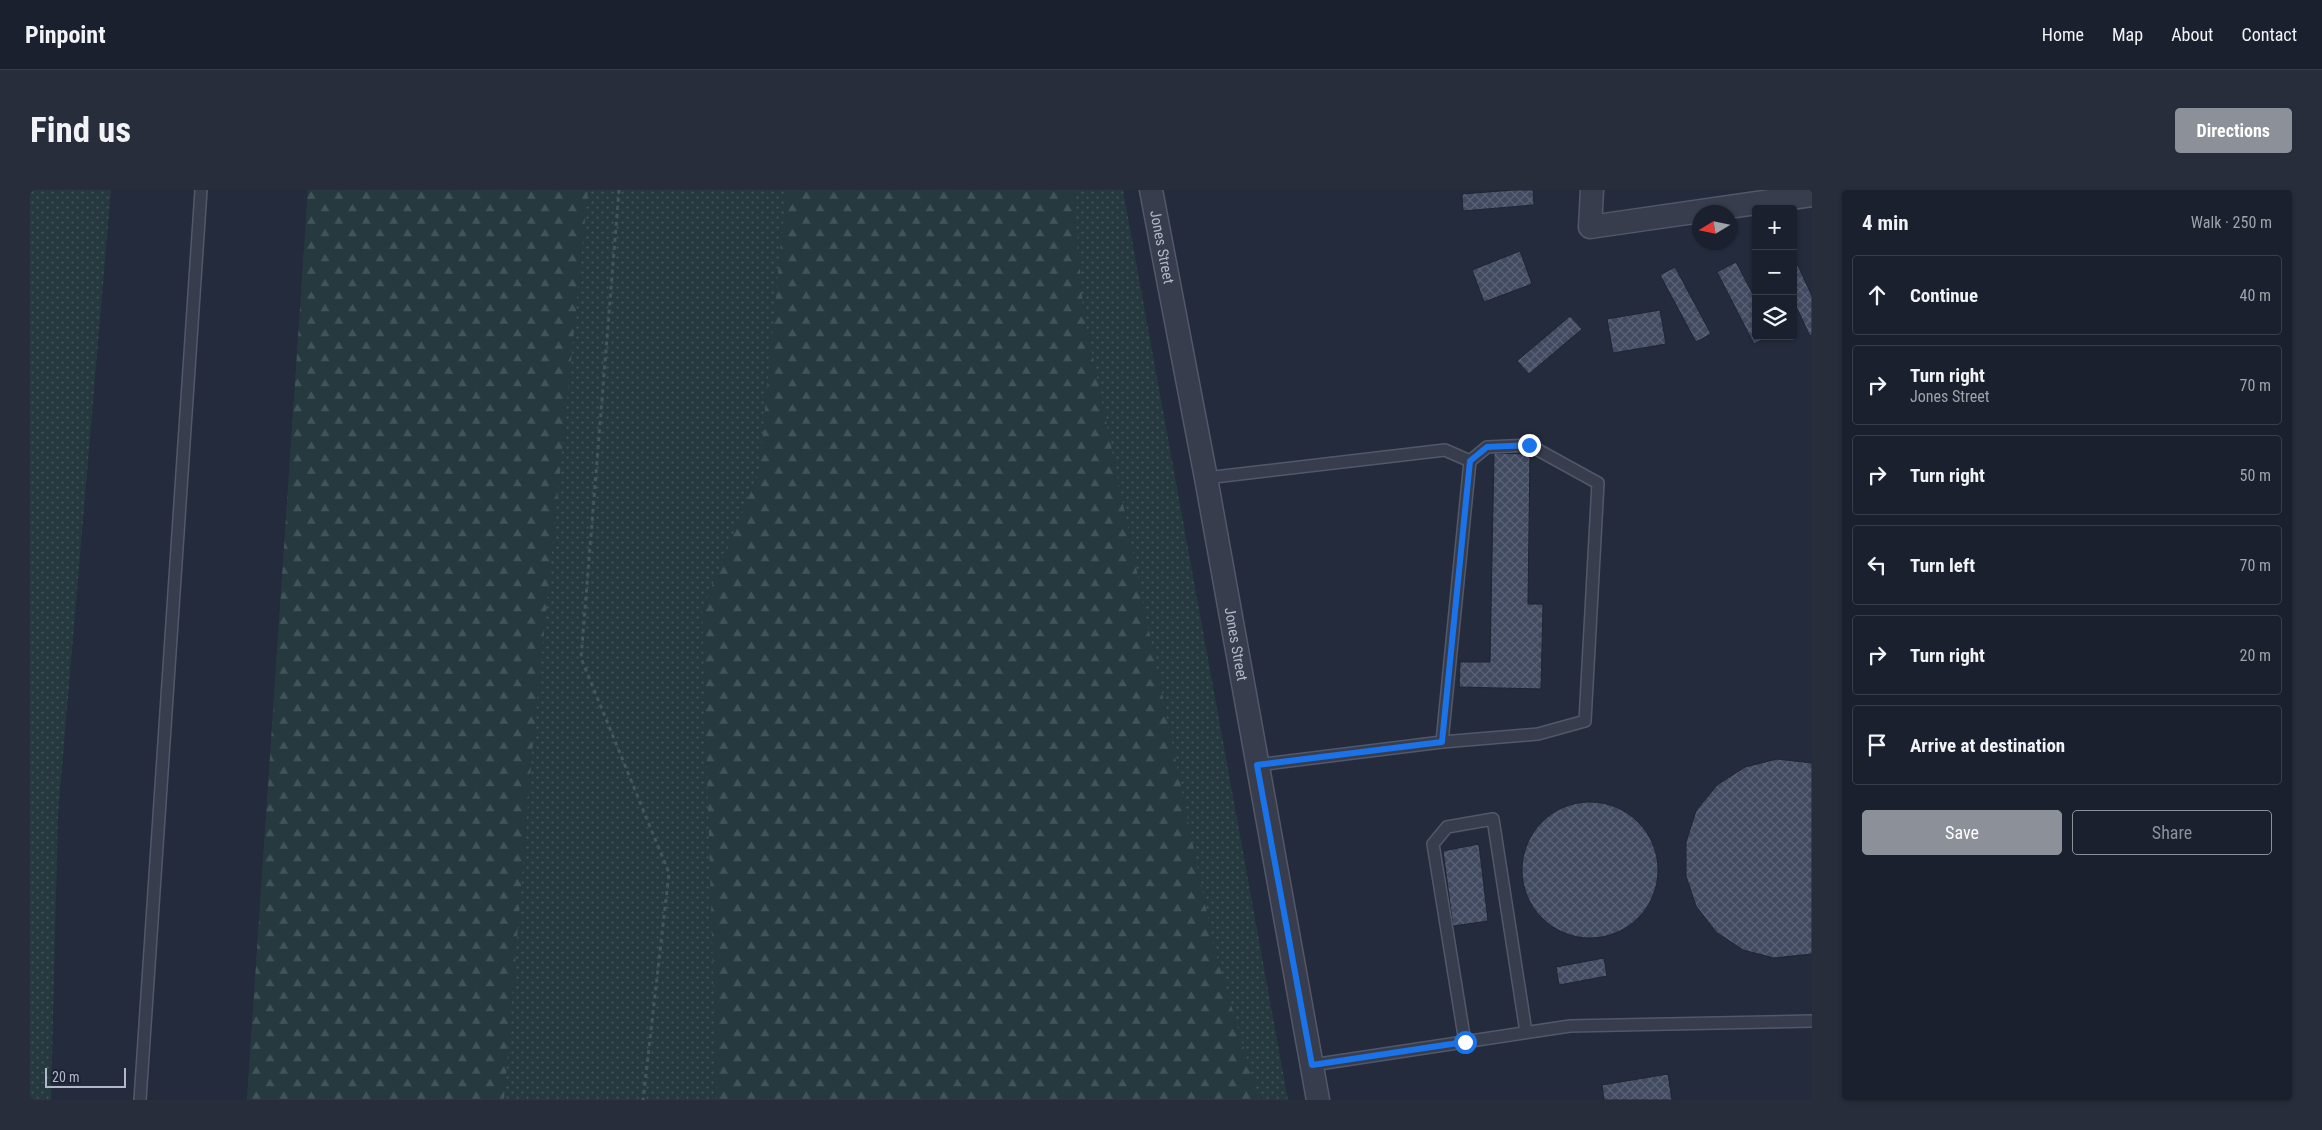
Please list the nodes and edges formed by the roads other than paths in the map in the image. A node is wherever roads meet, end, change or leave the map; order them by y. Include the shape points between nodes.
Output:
1 (201, 190) edge
2 (1151, 190) edge
3 (1592, 190) edge
4 (1812, 195) edge
5 (1470, 461) junction
6 (1206, 478) junction
7 (1442, 742) junction
8 (1257, 765) junction
9 (1812, 1021) edge
10 (1526, 1032) junction
11 (1465, 1042) junction
12 (1312, 1065) junction
13 (140, 1100) edge
14 (1318, 1100) edge

1 - 13 lane
2 - 6 street, Jones Street
3 - 4 street via 1590,227
5 - 6 lane via 1445,450
5 - 7 lane
5 - 7 lane via 1487,447 1529,445 1598,482 1585,721 1538,734
6 - 8 street, Jones Street
7 - 8 lane
8 - 12 street, Jones Street
9 - 10 lane via 1570,1026
10 - 11 lane
10 - 11 lane via 1493,819 1447,827 1433,844
11 - 12 lane
12 - 14 street, Jones Street

